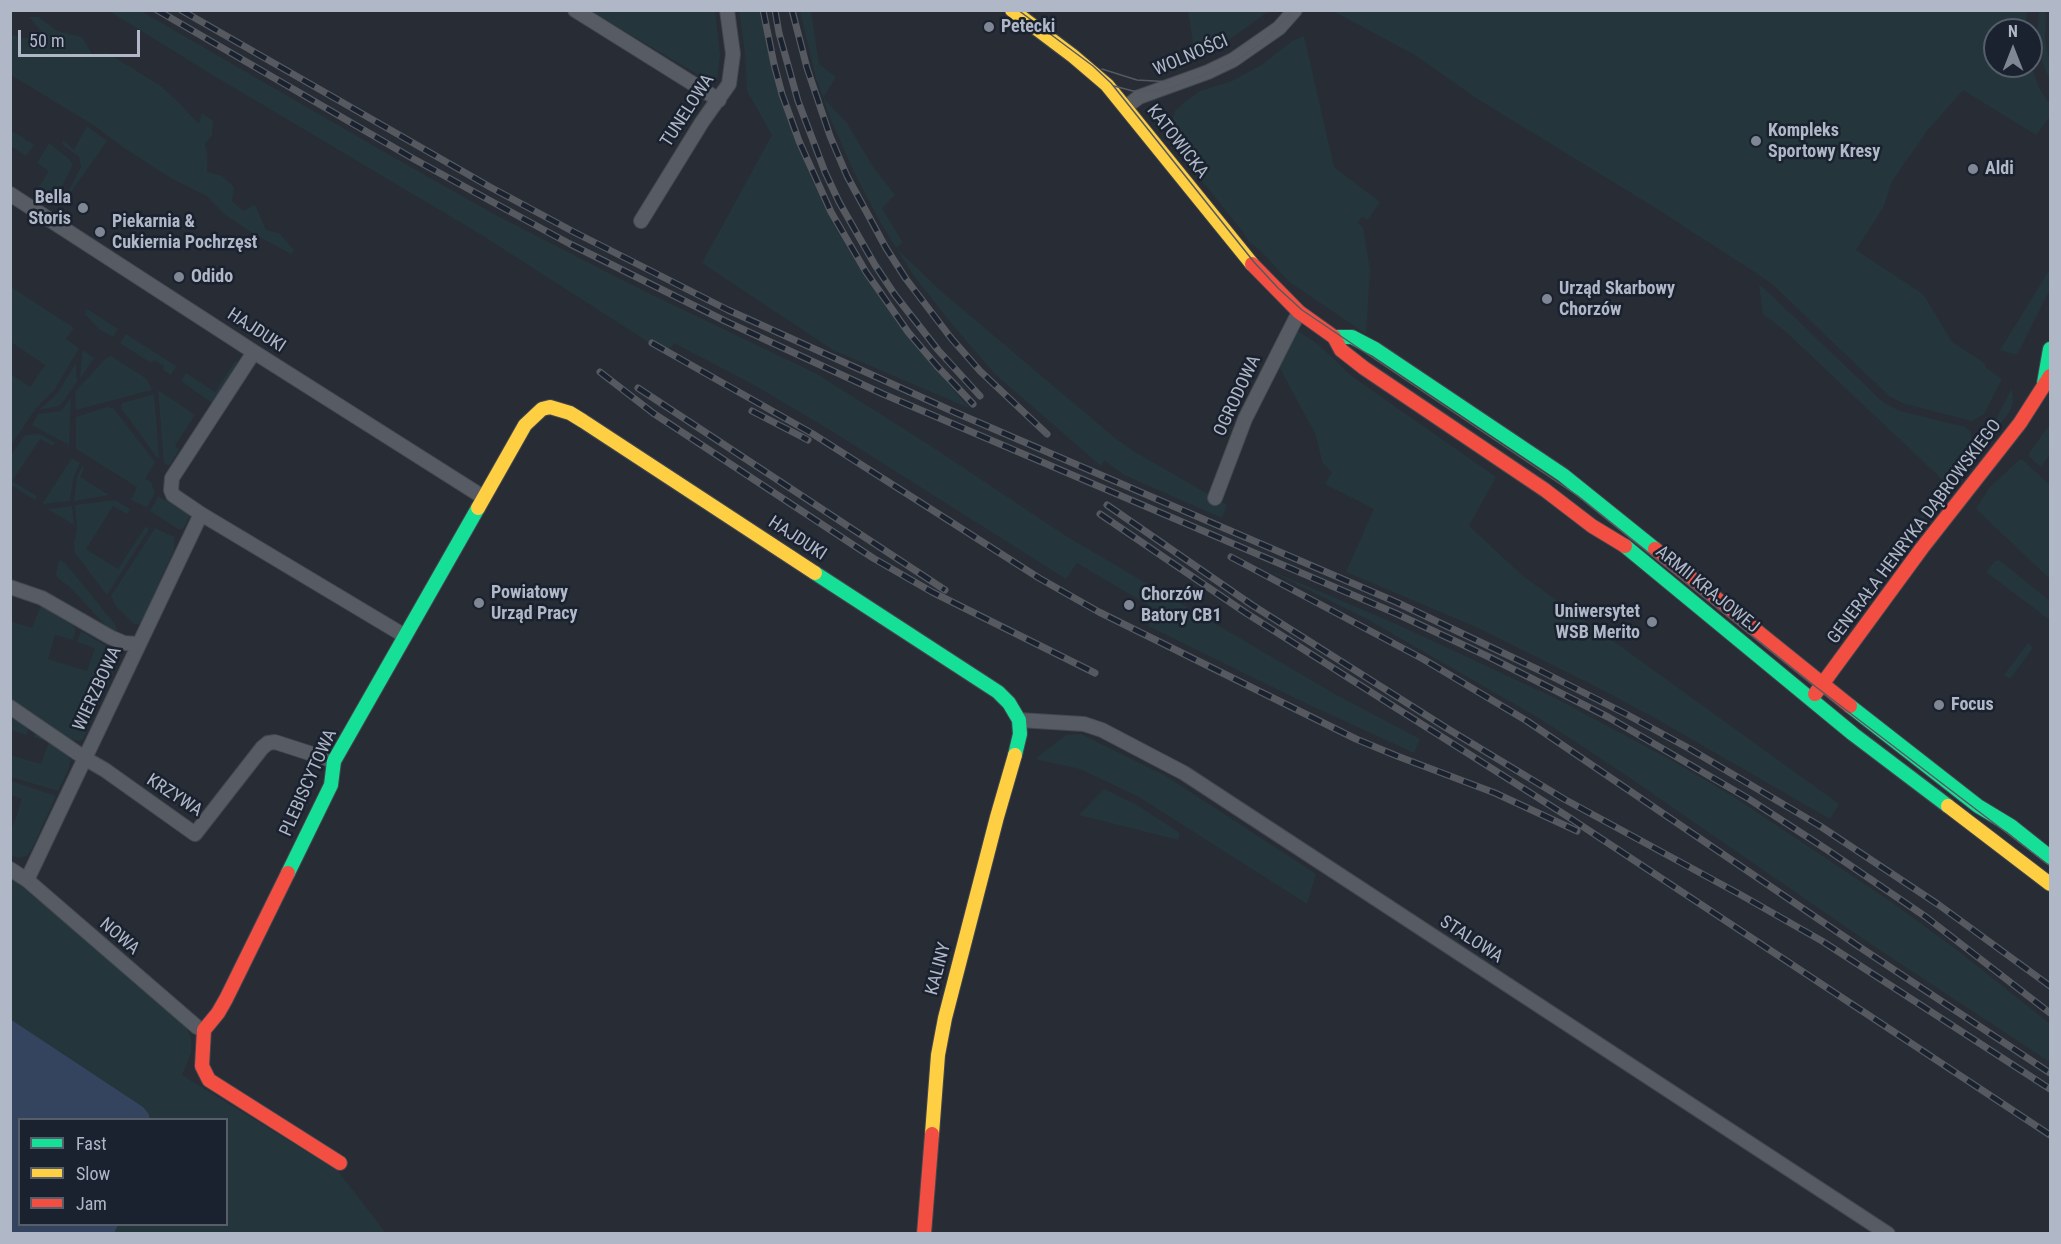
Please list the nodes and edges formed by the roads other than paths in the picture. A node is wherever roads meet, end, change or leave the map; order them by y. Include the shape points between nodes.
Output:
1 (575, 10) edge
2 (727, 10) edge
3 (1012, 10) edge
4 (1295, 10) edge
5 (719, 100) junction
6 (1126, 107) junction
7 (10, 194) edge
8 (641, 221) dead end
9 (1299, 312) junction
10 (1334, 337) junction
11 (1356, 338) junction
12 (2050, 349) edge
13 (254, 352) junction
14 (1346, 354) junction
15 (2048, 381) edge
16 (542, 409) joint
17 (1508, 438) junction
18 (1496, 457) junction
19 (1563, 475) junction
20 (1583, 491) junction
21 (1551, 494) junction
22 (483, 497) junction
23 (1215, 498) dead end
24 (1574, 511) junction
25 (201, 514) junction
26 (10, 587) edge
27 (405, 636) junction
28 (138, 644) junction
29 (1822, 685) junction
30 (1811, 700) junction
31 (10, 707) edge
32 (1019, 720) junction
33 (86, 759) junction
34 (334, 761) junction
35 (2019, 832) junction
36 (2006, 850) junction
37 (2050, 857) edge
38 (10, 869) edge
39 (27, 880) junction
40 (2050, 884) edge
41 (204, 1030) junction
42 (340, 1163) dead end
43 (924, 1233) edge
44 (1888, 1233) edge

1 - 5 street
2 - 5 street, TUNELOWA via 733,68
3 - 6 street, KATOWICKA via 1095,74
4 - 6 street, WOLNOŚCI via 1279,28 1233,60 1139,97
5 - 8 street, TUNELOWA
6 - 9 street, KATOWICKA via 1251,263
7 - 13 street, HAJDUKI
9 - 10 street, ARMII KRAJOWEJ
9 - 23 street, OGRODOWA via 1245,419
10 - 11 street, ARMII KRAJOWEJ
10 - 14 street, ARMII KRAJOWEJ
11 - 14 street
11 - 17 street, ARMII KRAJOWEJ
12 - 15 street, GENERAŁA HENRYKA DĄBROWSKIEGO
13 - 22 street, HAJDUKI
13 - 25 street via 172,478 173,495
14 - 18 street, ARMII KRAJOWEJ
15 - 29 street, GENERAŁA HENRYKA DĄBROWSKIEGO
16 - 22 street, PLEBISCYTOWA via 525,425
16 - 32 street, HAJDUKI via 550,407 570,413 598,431 998,693 1010,702
17 - 18 street
17 - 19 street, ARMII KRAJOWEJ
18 - 21 street, ARMII KRAJOWEJ
19 - 20 street, ARMII KRAJOWEJ
19 - 21 street
20 - 24 street
20 - 29 street, ARMII KRAJOWEJ
21 - 24 street, ARMII KRAJOWEJ
22 - 27 street, PLEBISCYTOWA
24 - 30 street, ARMII KRAJOWEJ via 1623,545
25 - 27 street
25 - 28 street, WIERZBOWA
26 - 28 street via 42,598 110,637
27 - 34 street, PLEBISCYTOWA
28 - 33 street, WIERZBOWA
29 - 30 street, GENERAŁA HENRYKA DĄBROWSKIEGO
29 - 35 street, ARMII KRAJOWEJ via 1969,799
30 - 36 street, ARMII KRAJOWEJ
31 - 33 street, KRZYWA
32 - 43 street, KALINY via 1016,752 938,1055
32 - 44 street, STALOWA via 1084,724 1184,772
33 - 34 street, KRZYWA via 195,834 268,743
33 - 39 street, WIERZBOWA
34 - 41 street, PLEBISCYTOWA via 331,785 226,999
35 - 36 street
35 - 37 street, ARMII KRAJOWEJ
36 - 40 street, ARMII KRAJOWEJ
38 - 39 street, NOWA
39 - 41 street, NOWA
41 - 42 street via 202,1066 209,1080

